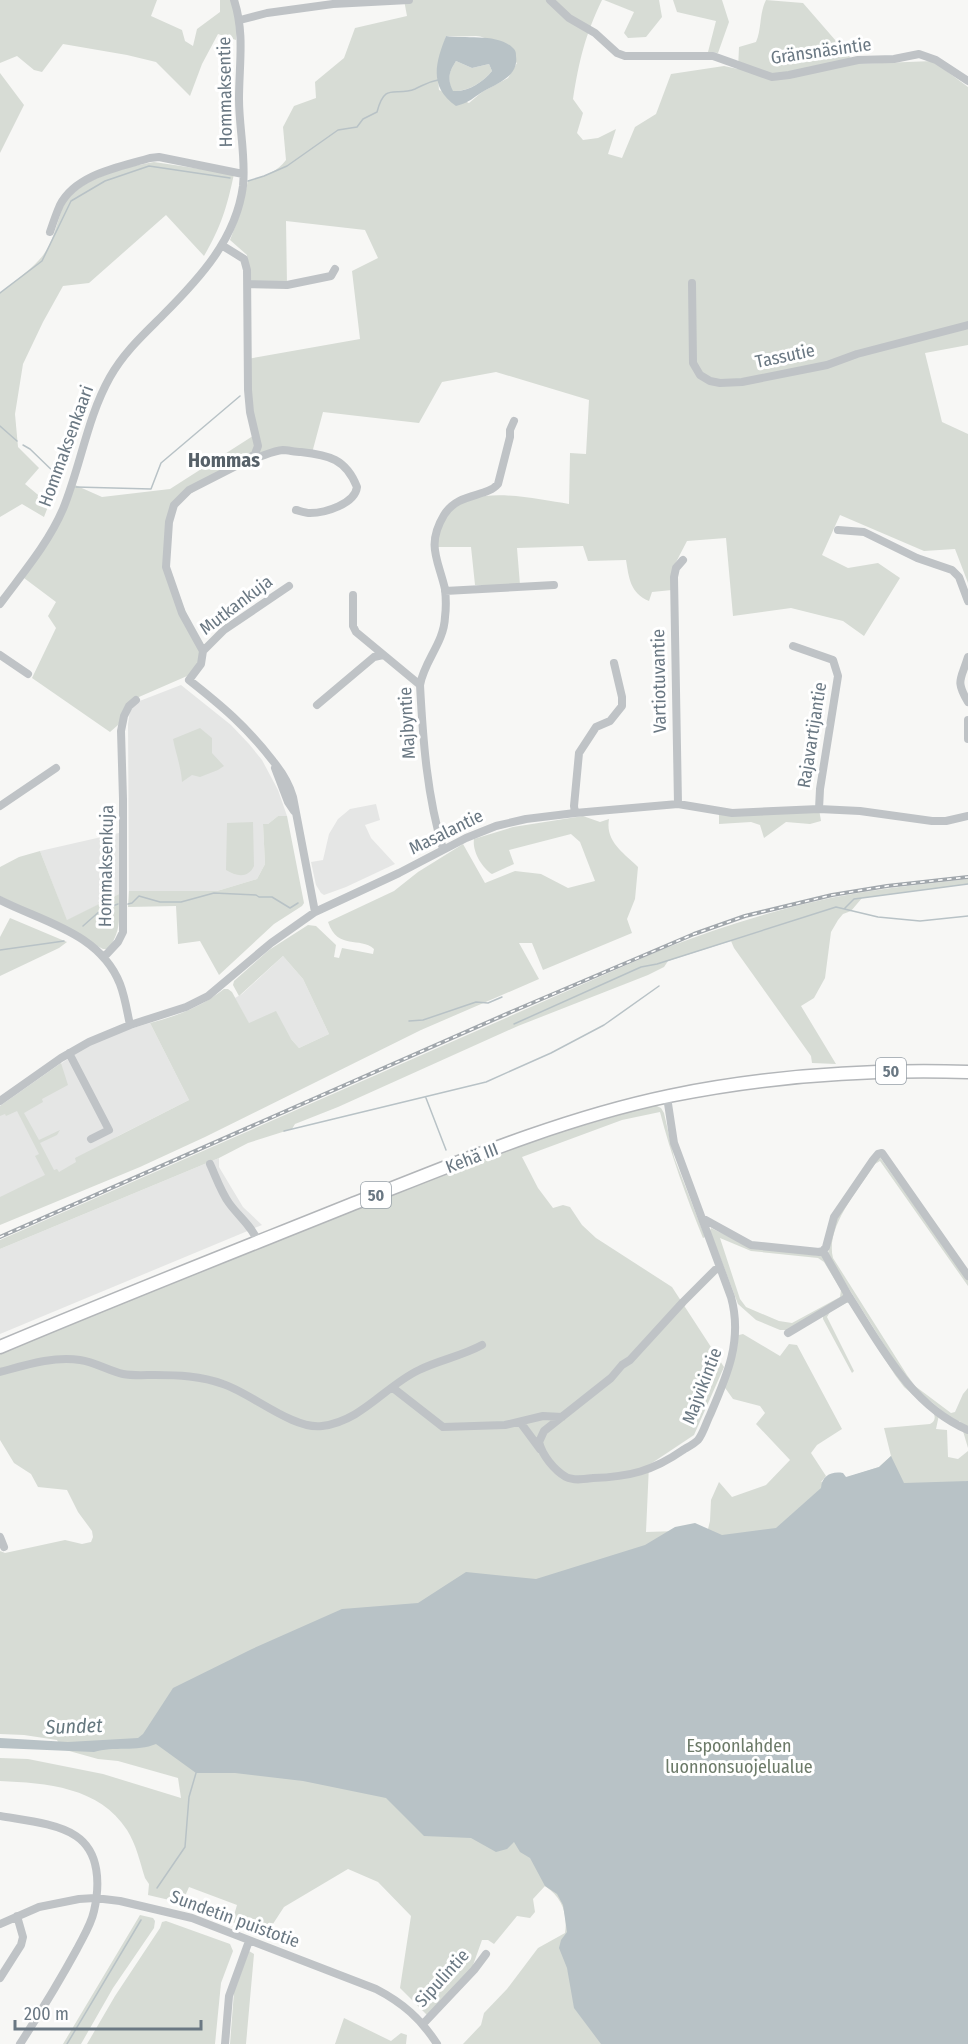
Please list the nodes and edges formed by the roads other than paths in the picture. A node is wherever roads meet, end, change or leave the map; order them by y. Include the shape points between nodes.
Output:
1 (234, 0) edge
2 (409, 0) edge
3 (550, 0) edge
4 (240, 20) junction
5 (968, 81) edge
6 (243, 174) junction
7 (243, 185) joint
8 (50, 232) dead end
9 (223, 246) junction
10 (336, 269) dead end
11 (692, 283) dead end
12 (248, 284) junction
13 (968, 326) edge
14 (514, 421) dead end
15 (246, 460) junction
16 (296, 510) dead end
17 (838, 530) dead end
18 (683, 560) dead end
19 (554, 585) dead end
20 (289, 586) dead end
21 (445, 591) junction
22 (353, 595) dead end
23 (968, 601) edge
24 (0, 604) edge
25 (794, 646) dead end
26 (203, 651) junction
27 (0, 655) edge
28 (383, 655) junction
29 (968, 657) edge
30 (614, 663) dead end
31 (28, 674) dead end
32 (420, 685) junction
33 (136, 700) dead end
34 (968, 702) edge
35 (317, 705) dead end
36 (968, 720) edge
37 (968, 739) edge
38 (56, 768) dead end
39 (678, 804) junction
40 (0, 806) edge
41 (819, 809) junction
42 (575, 813) junction
43 (968, 816) edge
44 (443, 849) junction
45 (0, 900) edge
46 (315, 912) junction
47 (104, 957) junction
48 (130, 1025) junction
49 (69, 1053) junction
50 (968, 1072) edge
51 (667, 1097) junction
52 (0, 1101) edge
53 (91, 1139) dead end
54 (210, 1164) dead end
55 (702, 1218) junction
56 (258, 1242) junction
57 (823, 1251) junction
58 (963, 1262) edge
59 (717, 1269) junction
60 (968, 1276) edge
61 (848, 1295) junction
62 (788, 1333) dead end
63 (482, 1345) dead end
64 (0, 1347) edge
65 (0, 1372) edge
66 (393, 1388) junction
67 (563, 1417) junction
68 (520, 1422) junction
69 (968, 1430) edge
70 (541, 1449) junction
71 (0, 1537) edge
72 (4, 1546) dead end
73 (0, 1816) edge
74 (95, 1898) junction
75 (17, 1916) junction
76 (0, 1924) edge
77 (249, 1941) junction
78 (486, 1954) dead end
79 (0, 1978) edge
80 (423, 2024) junction
81 (20, 2044) edge
82 (225, 2044) edge
83 (437, 2044) edge

1 - 4 street, Hommaksentie
2 - 4 street via 333,4
3 - 5 street, Gränsnäsintie via 569,18 625,56 713,56 772,77 858,60 920,54
4 - 6 street, Hommaksentie
6 - 7 street, Hommaksentie
6 - 8 street via 150,158 94,175 70,190
7 - 9 street, Hommaksenkaari
9 - 12 street via 244,259
9 - 24 street, Hommaksenkaari via 164,315 137,340 110,377 90,419 62,511
10 - 12 street via 331,276 287,285
11 - 13 street, Tassutie via 693,363 700,375 720,383 827,365
12 - 15 street via 248,390 258,446
14 - 21 street, Majbyntie via 501,478 494,489 457,502 444,514 434,535 436,562
15 - 16 street via 257,460 281,450 312,453 333,458 349,471 357,487 349,501 311,513
15 - 26 street via 189,490 174,505 169,522 166,567 182,613
17 - 23 street via 864,532 952,570 959,577
18 - 39 street, Vartiotuvantie via 674,577
19 - 21 street
20 - 26 street, Mutkankuja via 224,630
21 - 32 street, Majbyntie via 442,634
22 - 28 street via 353,627
25 - 41 street, Rajavartijantie via 832,660 838,676
26 - 46 street via 201,664 189,680 249,731 289,784
27 - 31 street
28 - 32 street
28 - 35 street via 374,657
29 - 34 street via 960,687
30 - 42 street via 622,706 610,721 596,727 579,753
32 - 44 street, Majbyntie via 424,756
33 - 47 street, Hommaksenkuja via 124,716 121,731 123,932
36 - 37 street
38 - 40 street
39 - 41 street, Masalantie via 732,813
39 - 42 street, Masalantie
41 - 43 street, Masalantie via 932,821
42 - 44 street, Masalantie via 504,824
44 - 46 street, Masalantie
45 - 47 street via 80,937
46 - 48 street, Masalantie via 208,996
47 - 48 street via 120,984
48 - 49 street, Masalantie
49 - 52 street, Masalantie
49 - 53 street via 109,1130
50 - 51 highway, Kehä III / 50 via 814,1075
51 - 55 street, Majvikintie via 674,1143
51 - 56 highway, Kehä III / 50 via 499,1147
54 - 56 street via 229,1203
55 - 57 street via 751,1245
55 - 59 street, Majvikintie
56 - 64 highway, Kehä III / 50
57 - 58 street via 834,1217 882,1153
57 - 61 street
58 - 60 street
59 - 67 street via 630,1360
59 - 70 street, Majvikintie via 734,1307 735,1349 699,1439 674,1457 632,1476 567,1477 552,1466
61 - 62 street
61 - 69 street via 903,1380 954,1424
63 - 66 street via 418,1370
65 - 66 street via 54,1359 80,1360 123,1374 185,1375 222,1383 299,1423 321,1426 345,1419
66 - 68 street via 443,1427
67 - 68 street via 543,1416
67 - 70 street via 544,1431 539,1442
68 - 70 street, Majvikintie
71 - 72 street
73 - 74 street via 34,1822 78,1837 95,1862
74 - 75 street, Sundetin puistotie via 39,1907
74 - 77 street, Sundetin puistotie via 176,1913
74 - 81 street via 87,1930
75 - 76 street, Sundetin puistotie
75 - 79 street via 23,1937
77 - 80 street, Sundetin puistotie via 376,1989 402,2004
77 - 82 street via 229,1996
78 - 80 street, Sipulintie
80 - 83 street, Sundetin puistotie

